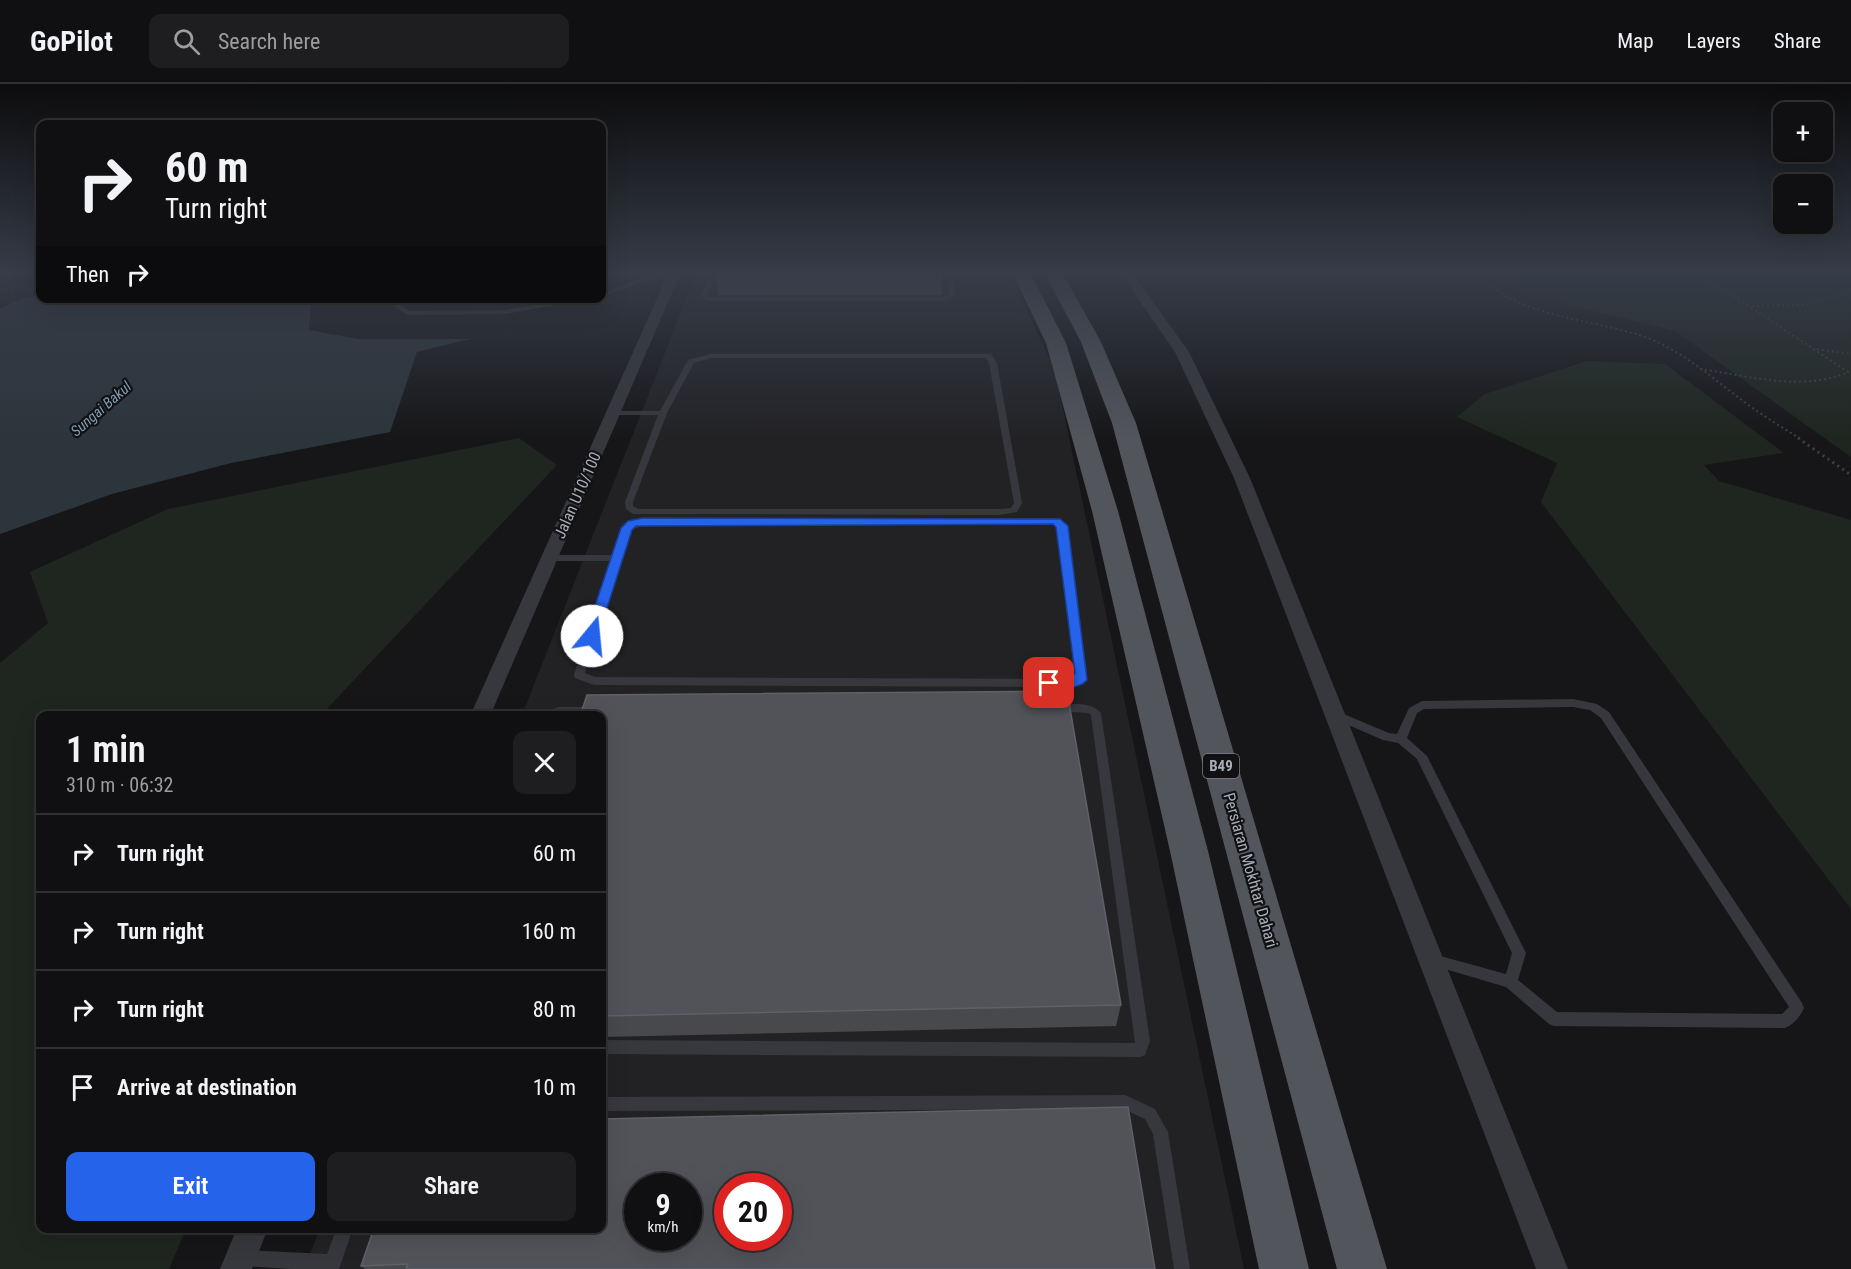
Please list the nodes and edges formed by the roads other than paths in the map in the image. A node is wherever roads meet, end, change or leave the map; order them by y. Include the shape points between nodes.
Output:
1 (650, 329) edge
2 (1049, 329) edge
3 (1084, 329) edge
4 (1166, 329) edge
5 (613, 413) junction
6 (663, 413) junction
7 (549, 558) junction
8 (616, 558) junction
9 (1046, 708) edge
10 (482, 711) edge
11 (559, 711) edge
12 (606, 711) edge
13 (1334, 714) junction
14 (1401, 739) junction
15 (1430, 959) junction
16 (1510, 982) junction
17 (606, 1047) edge
18 (606, 1104) edge
19 (251, 1233) edge
20 (343, 1233) edge
21 (238, 1263) edge
22 (332, 1266) edge
23 (1182, 1269) edge
24 (1284, 1269) edge
25 (1362, 1269) edge
26 (1552, 1269) edge

1 - 5 street, Jalan U10/100
2 - 24 main road via 1105,511 1189,851
3 - 25 main road, Persiaran Mokhtar Dahari / B49 via 1124,423
4 - 13 street via 1182,352 1242,478
5 - 6 lane
5 - 7 street, Jalan U10/100
6 - 6 lane via 629,502 636,512 1000,512 1014,510 1018,503 993,363 988,356 710,356 691,362
7 - 8 lane
7 - 10 street, Jalan U10/100
8 - 8 lane via 627,528 643,522 1056,521 1062,526 1080,680 594,681 579,675
9 - 17 lane via 1090,709 1096,713 1143,1041 1140,1050
11 - 12 lane
13 - 14 lane via 1387,737
13 - 15 street
14 - 16 lane via 1421,756 1519,953
14 - 16 lane via 1413,711 1422,705 1574,703 1593,707 1605,715 1797,1008 1785,1021 1554,1019
15 - 16 lane
15 - 26 street
18 - 23 lane via 1125,1102 1150,1114 1160,1132
19 - 21 street
20 - 22 lane
21 - 22 lane

